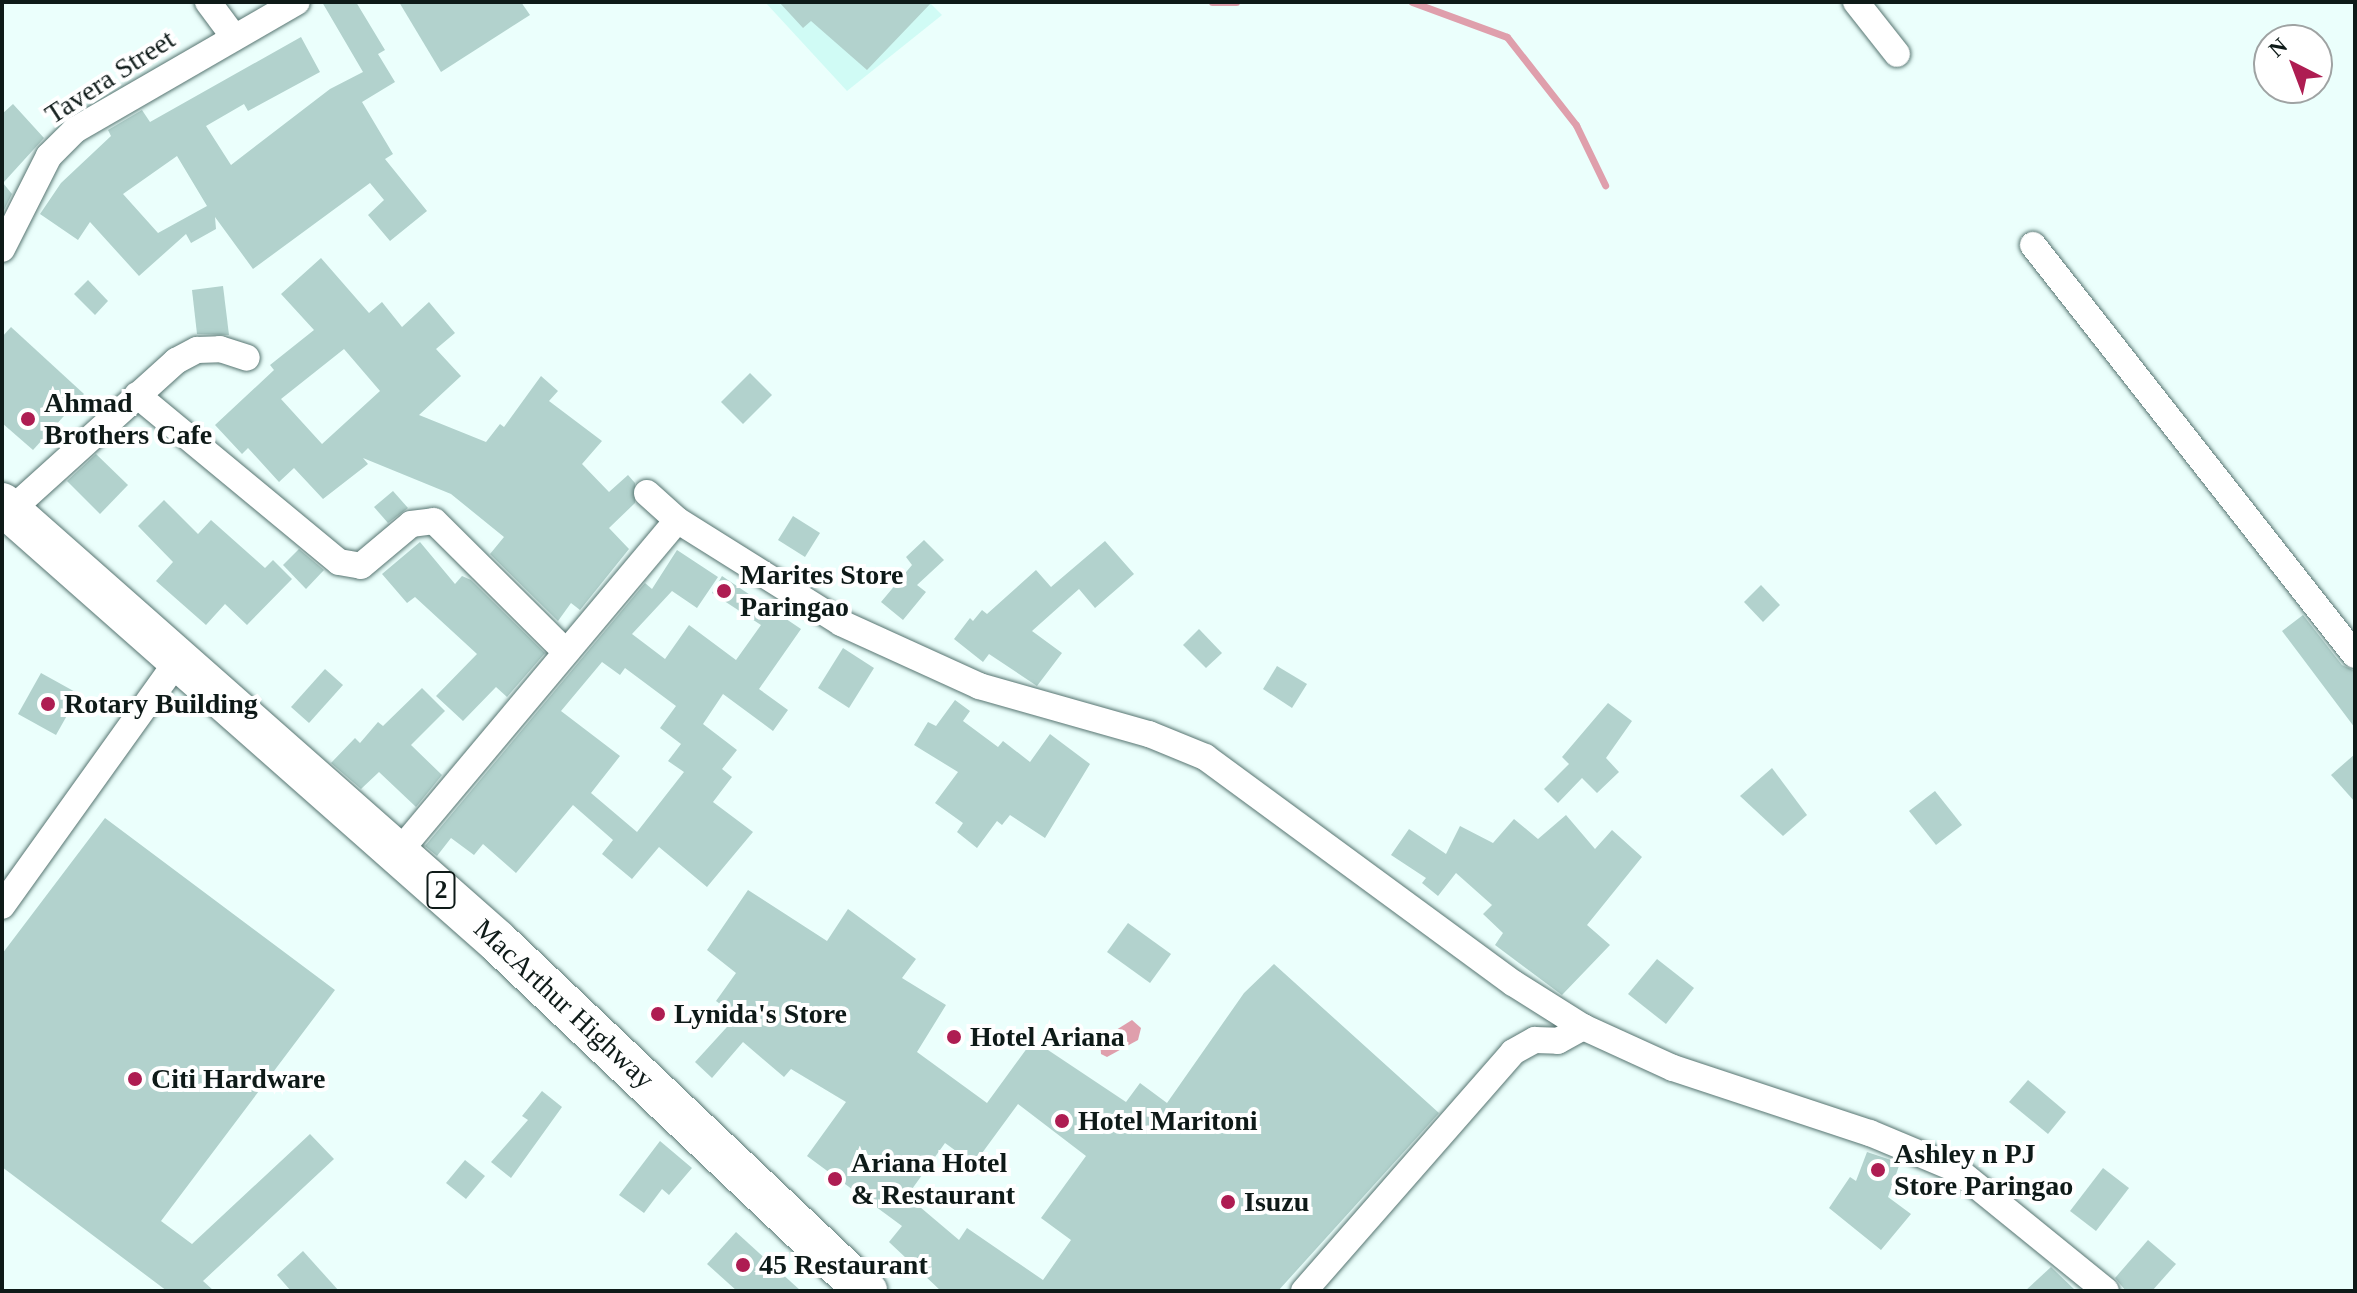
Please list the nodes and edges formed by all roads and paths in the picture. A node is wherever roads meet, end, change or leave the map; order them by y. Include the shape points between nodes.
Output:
1 (208, 2) edge
2 (297, 2) edge
3 (1856, 2) edge
4 (234, 37) junction
5 (1897, 54) dead end
6 (2033, 245) dead end
7 (2, 249) edge
8 (247, 358) dead end
9 (137, 395) junction
10 (647, 493) dead end
11 (6, 507) edge
12 (677, 520) junction
13 (566, 652) junction
14 (2355, 655) edge
15 (179, 659) junction
16 (398, 853) junction
17 (2, 906) edge
18 (1583, 1027) junction
19 (866, 1291) edge
20 (1304, 1291) edge
21 (2106, 1291) edge

1 - 4 street
2 - 4 street, Tavera Street
3 - 5 street
4 - 7 street, Tavera Street via 59,144
6 - 14 street
8 - 9 street via 220,349 197,350
9 - 11 street
9 - 13 street via 339,562 361,566 411,524 434,521
10 - 12 street
11 - 15 highway, MacArthur Highway / 2
12 - 13 street
12 - 18 street via 841,623 912,656 979,686 1149,734 1205,757 1513,983
13 - 16 street
15 - 16 highway, MacArthur Highway / 2
15 - 17 street
16 - 19 highway, MacArthur Highway / 2
18 - 20 street via 1558,1041 1535,1040 1513,1052
18 - 21 street via 1673,1068 1870,1133 1956,1169

